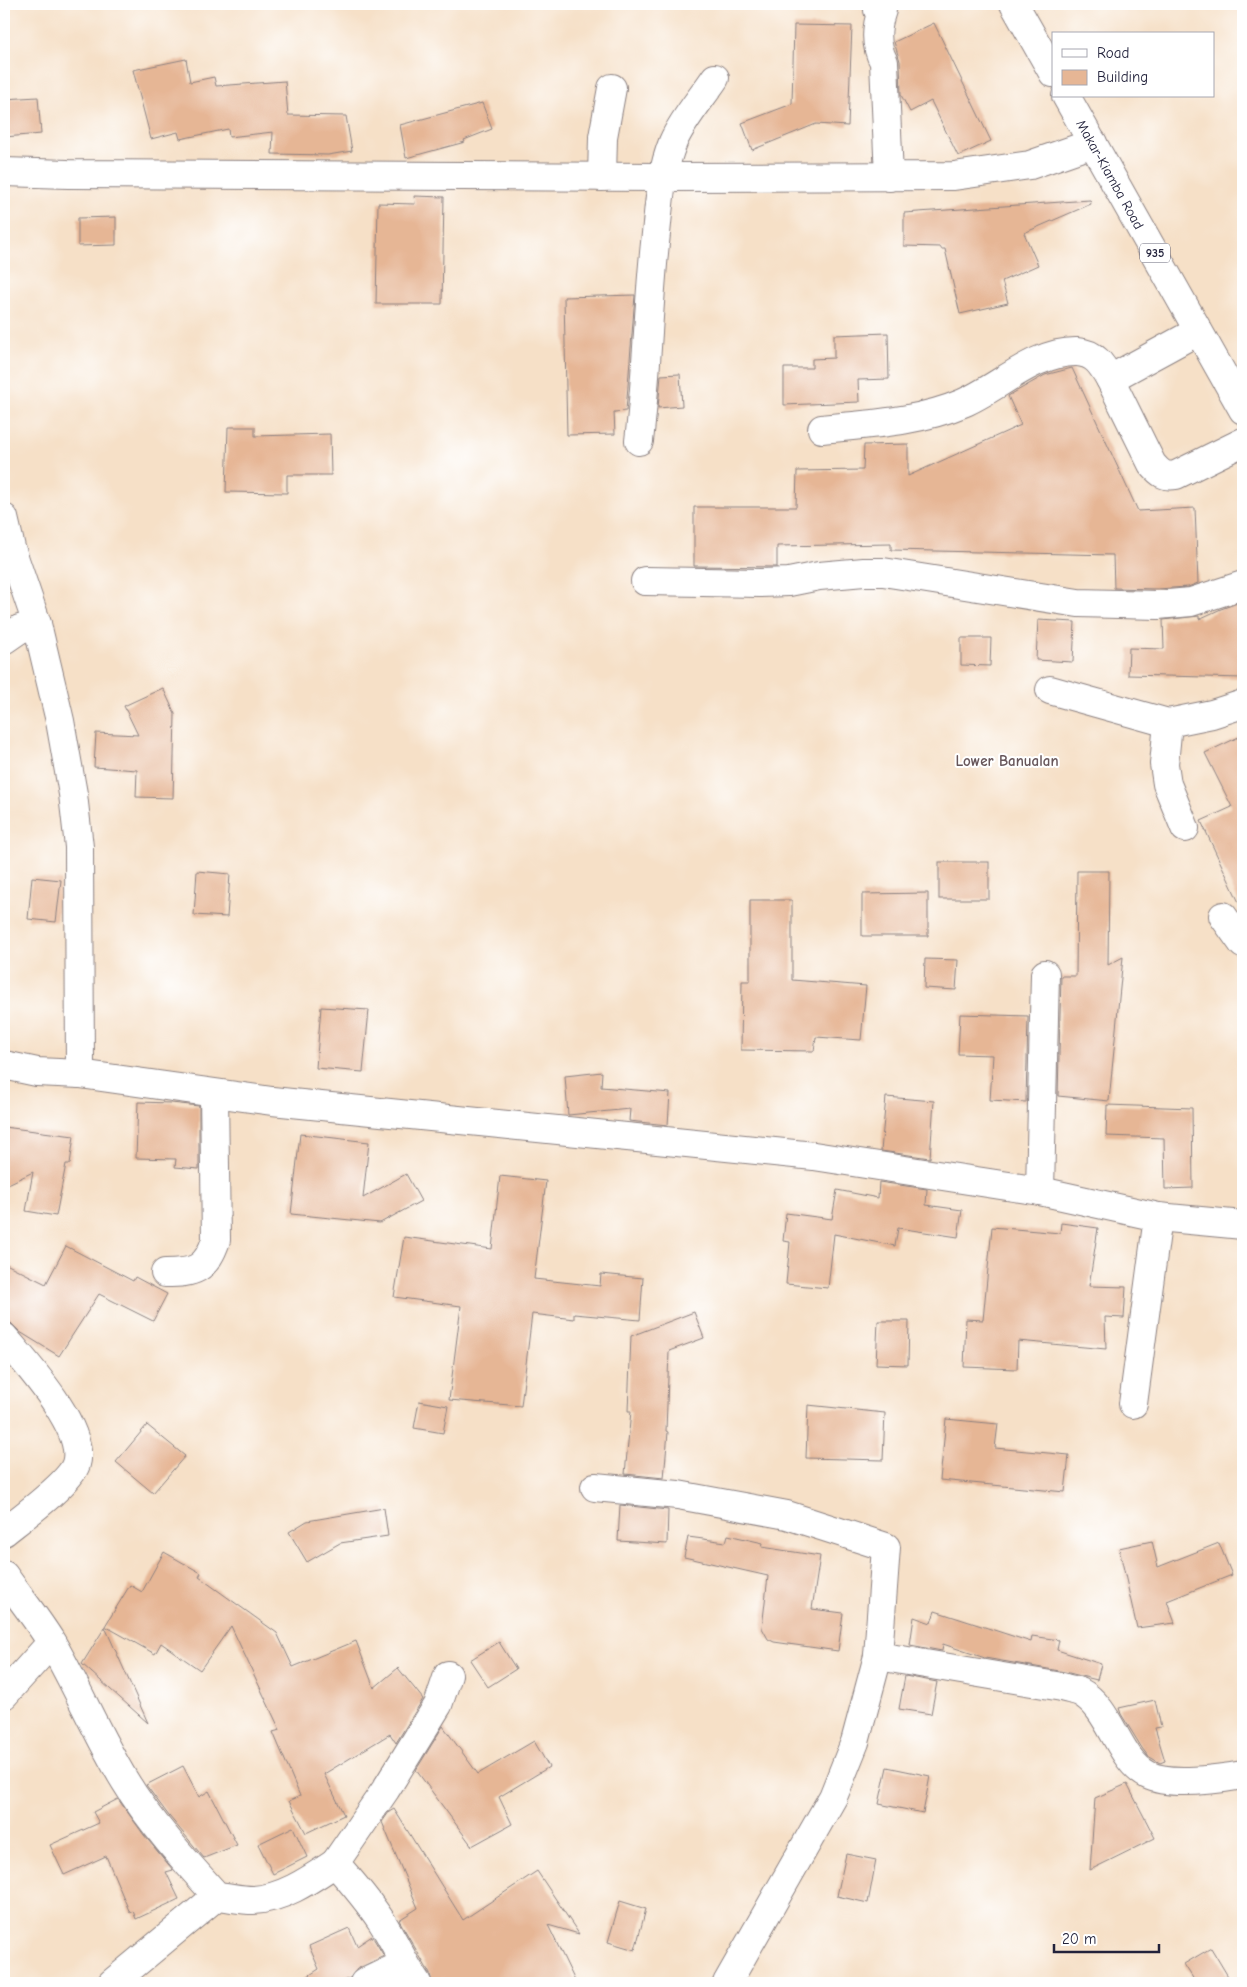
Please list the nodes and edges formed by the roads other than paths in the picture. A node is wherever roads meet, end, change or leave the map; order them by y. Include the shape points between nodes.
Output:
1 (882, 4) edge
2 (1014, 4) edge
3 (1052, 71) edge
4 (715, 78) dead end
5 (612, 88) dead end
6 (1067, 98) edge
7 (1093, 143) junction
8 (4, 172) edge
9 (602, 177) junction
10 (662, 177) junction
11 (890, 177) junction
12 (1198, 331) junction
13 (1110, 379) junction
14 (1243, 410) edge
15 (822, 429) dead end
16 (639, 441) dead end
17 (1243, 442) edge
18 (4, 518) edge
19 (7, 548) edge
20 (645, 581) dead end
21 (1243, 584) edge
22 (36, 624) junction
23 (4, 640) edge
24 (1050, 690) dead end
25 (1243, 704) edge
26 (1168, 723) junction
27 (1185, 828) dead end
28 (1223, 916) dead end
29 (1243, 944) edge
30 (1045, 974) dead end
31 (4, 1065) edge
32 (80, 1074) junction
33 (214, 1094) junction
34 (1040, 1191) junction
35 (1158, 1217) junction
36 (1243, 1225) edge
37 (165, 1273) dead end
38 (4, 1337) edge
39 (1133, 1404) dead end
40 (596, 1487) dead end
41 (4, 1532) edge
42 (4, 1575) edge
43 (51, 1643) junction
44 (878, 1656) junction
45 (448, 1675) dead end
46 (4, 1695) edge
47 (1243, 1775) edge
48 (335, 1863) junction
49 (217, 1896) junction
50 (411, 1973) edge
51 (112, 1983) edge
52 (364, 1983) edge
53 (727, 1983) edge

1 - 11 street via 878,10 882,10 877,25 879,54 884,62
2 - 3 street
4 - 10 street via 686,118
5 - 9 street via 603,137
6 - 7 street, Makar-Kiamba Road / 935
7 - 11 street via 1030,165 997,171 954,176
7 - 12 street, Makar-Kiamba Road / 935
8 - 9 street
9 - 10 street
10 - 11 street
10 - 16 street
12 - 13 street
12 - 14 street, Makar-Kiamba Road / 935
13 - 15 street via 1101,362 1088,355 1078,352 1057,354 948,408 916,418
13 - 17 street via 1152,464 1166,476 1176,475
18 - 19 street
19 - 22 street
20 - 21 street via 760,584 883,572 1078,603 1158,605 1192,602
22 - 23 street via 20,629
22 - 32 street via 60,720 80,847
24 - 26 street
25 - 26 street
26 - 27 street via 1164,764 1167,784
28 - 29 street
30 - 34 street
31 - 32 street via 37,1072
32 - 33 street
33 - 34 street via 814,1156
33 - 37 street via 216,1240 198,1269
34 - 35 street
35 - 36 street
35 - 39 street
38 - 41 street via 44,1384 67,1422 77,1448 76,1464 68,1476
40 - 44 street via 678,1494 787,1515 886,1547
42 - 43 street
43 - 46 street
43 - 49 street via 126,1783 173,1846
44 - 47 street via 1080,1692 1096,1704 1130,1760 1148,1775 1174,1781 1217,1780
44 - 53 street via 855,1742 833,1797
45 - 48 street via 438,1704 386,1789
48 - 49 street via 311,1880 278,1896 253,1900
48 - 50 street via 382,1923
49 - 51 street
50 - 52 street

